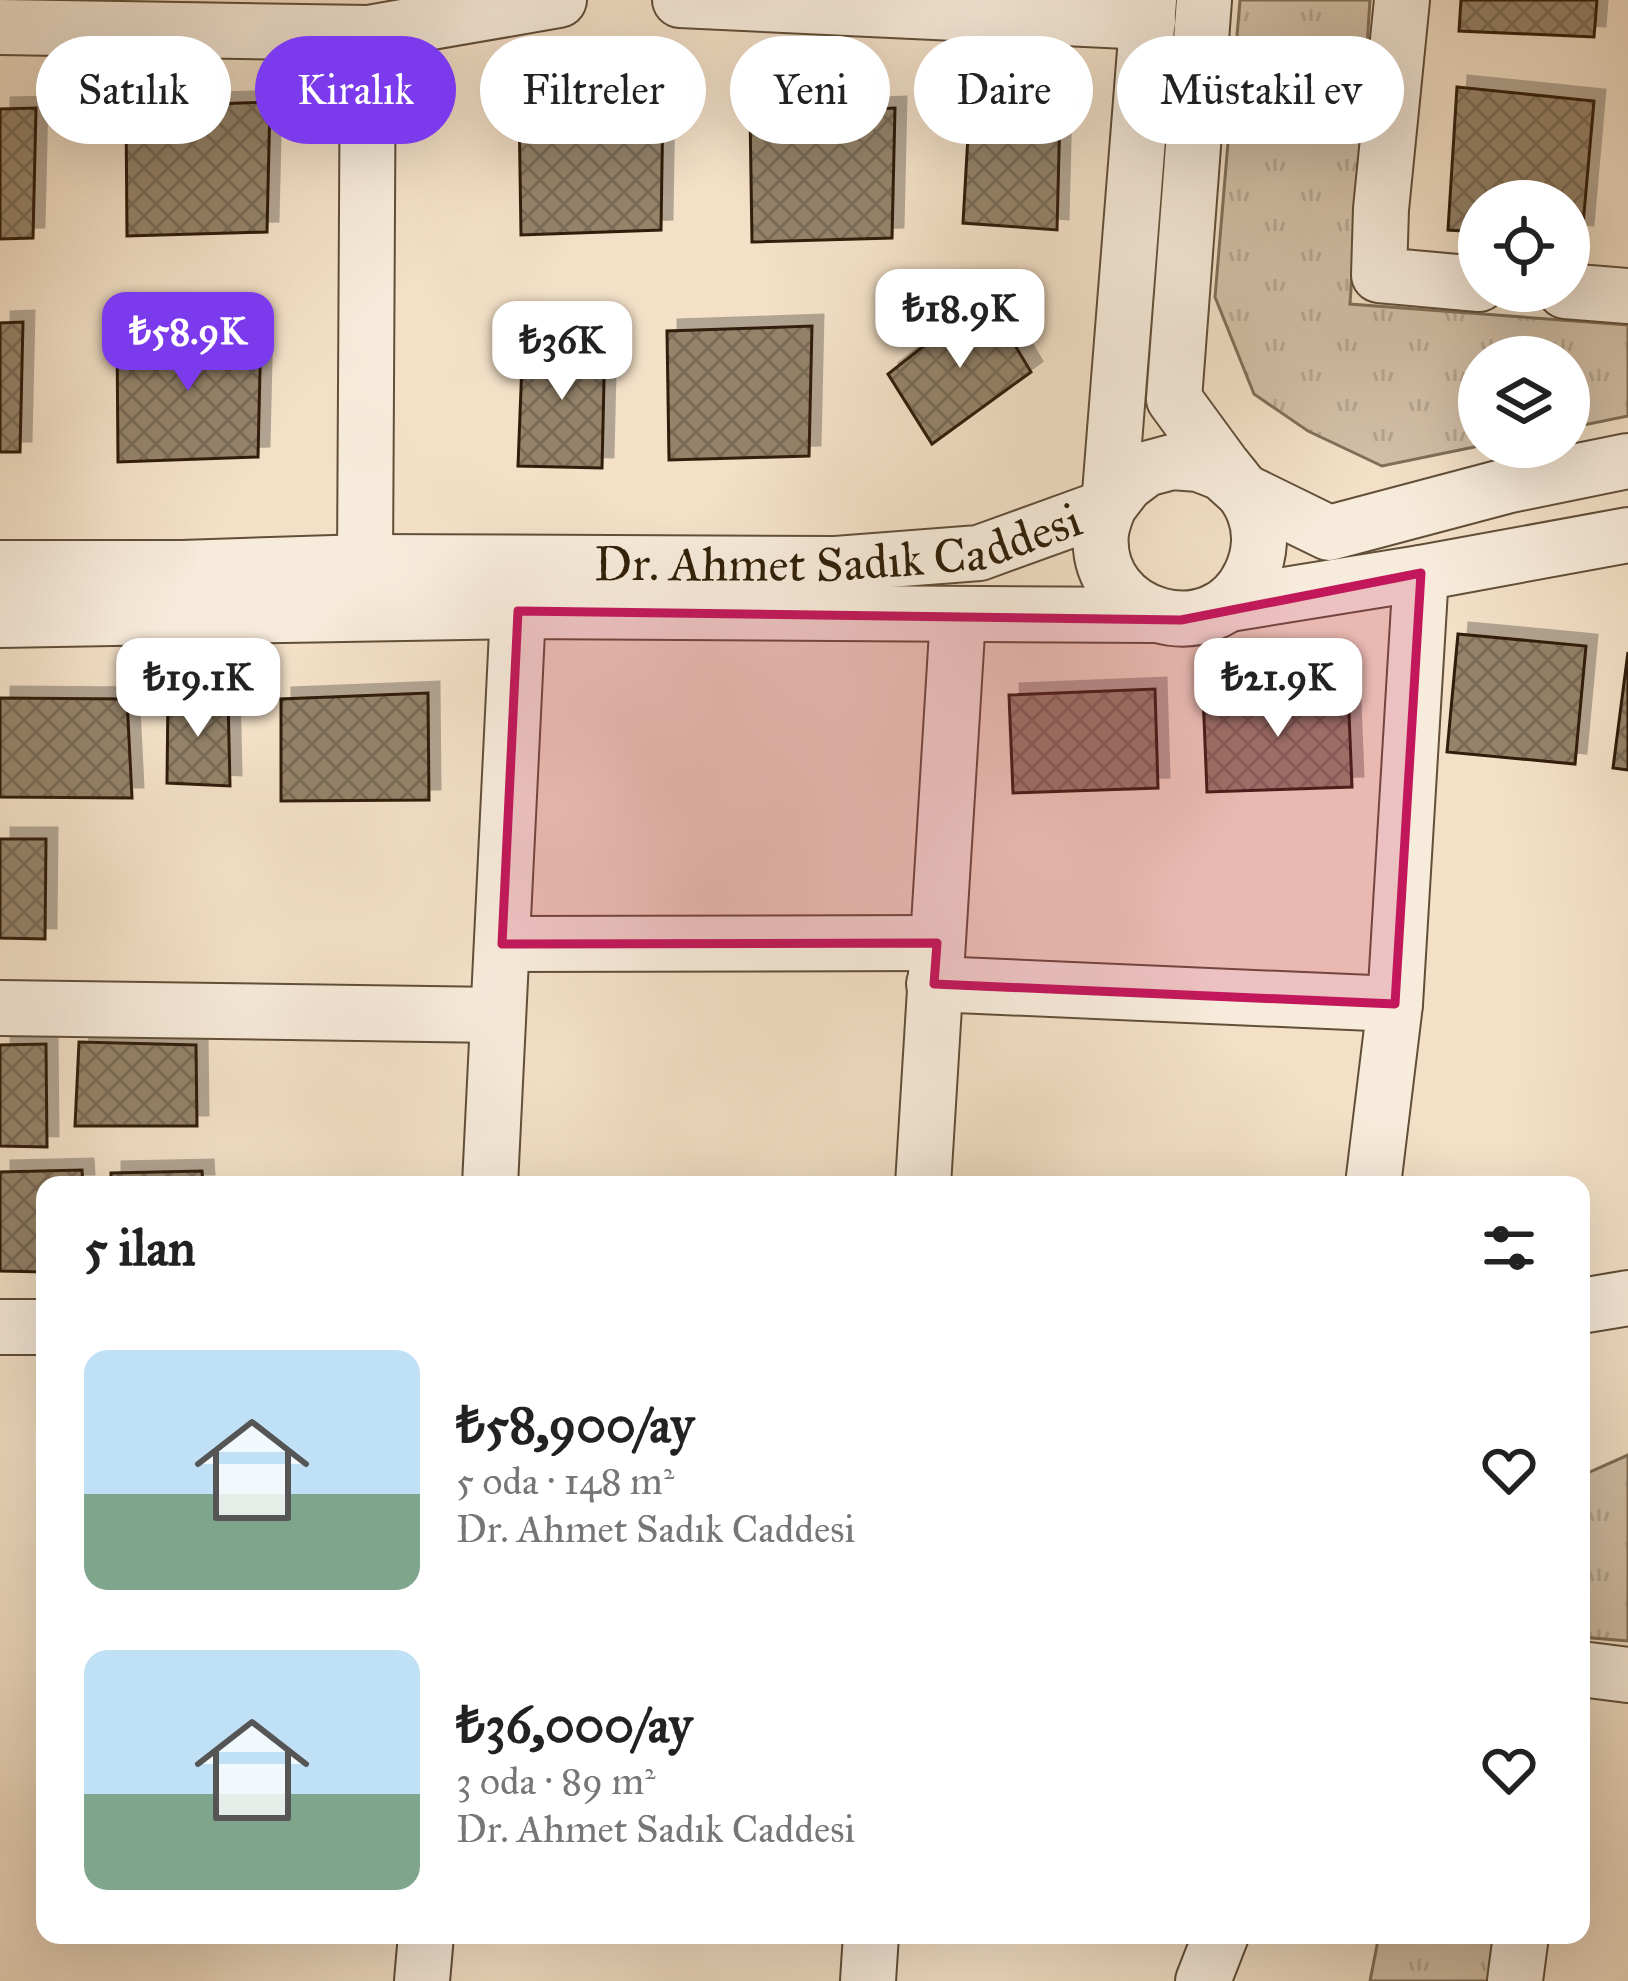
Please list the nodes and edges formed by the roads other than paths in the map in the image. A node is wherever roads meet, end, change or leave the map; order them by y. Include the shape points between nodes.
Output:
1 (559, 0) edge
2 (680, 0) edge
3 (1204, 0) edge
4 (1402, 0) edge
5 (1148, 11) edge
6 (0, 28) edge
7 (368, 33) junction
8 (1458, 282) edge
9 (1590, 293) edge
10 (1628, 296) edge
11 (1628, 461) edge
12 (1241, 490) junction
13 (1109, 506) junction
14 (1628, 535) edge
15 (365, 562) junction
16 (0, 568) edge
17 (1421, 573) junction
18 (1229, 604) junction
19 (518, 611) junction
20 (958, 616) junction
21 (1154, 616) junction
22 (0, 620) edge
23 (502, 944) junction
24 (935, 963) junction
25 (1395, 1004) junction
26 (0, 1008) edge
27 (498, 1015) junction
28 (490, 1176) edge
29 (923, 1176) edge
30 (1374, 1176) edge
31 (1628, 1298) edge
32 (1590, 1304) edge
33 (0, 1327) edge
34 (36, 1327) edge
35 (1590, 1670) edge
36 (1628, 1675) edge
37 (425, 1944) edge
38 (870, 1944) edge
39 (1217, 1944) edge
40 (1520, 1944) edge
41 (422, 1981) edge
42 (868, 1981) edge
43 (1203, 1981) edge
44 (1515, 1981) edge

1 - 7 street
2 - 5 street
3 - 12 street via 1174,399
4 - 8 street via 1379,275
5 - 13 street
6 - 7 street
7 - 15 street
9 - 10 street
11 - 12 street, Dr. Ahmet Sadık Caddesi via 1329,533
12 - 13 street, Dr. Ahmet Sadık Caddesi via 1222,473 1172,462 1146,469
12 - 18 street via 1260,537 1257,562
13 - 15 street, Dr. Ahmet Sadık Caddesi via 979,553 836,564
13 - 21 street via 1101,532 1113,583
14 - 17 street
15 - 16 street, Dr. Ahmet Sadık Caddesi
17 - 18 street
17 - 25 street
18 - 21 street via 1206,616
19 - 20 street, Dr. Ahmet Sadık Caddesi
19 - 22 street, Dr. Ahmet Sadık Caddesi
19 - 23 street
20 - 21 street, Dr. Ahmet Sadık Caddesi
20 - 24 street
23 - 24 street
23 - 27 street
24 - 25 street
24 - 29 street
25 - 30 street
26 - 27 street
27 - 28 street
31 - 32 street
33 - 34 street
35 - 36 street
37 - 41 street
38 - 42 street
39 - 43 street
40 - 44 street

